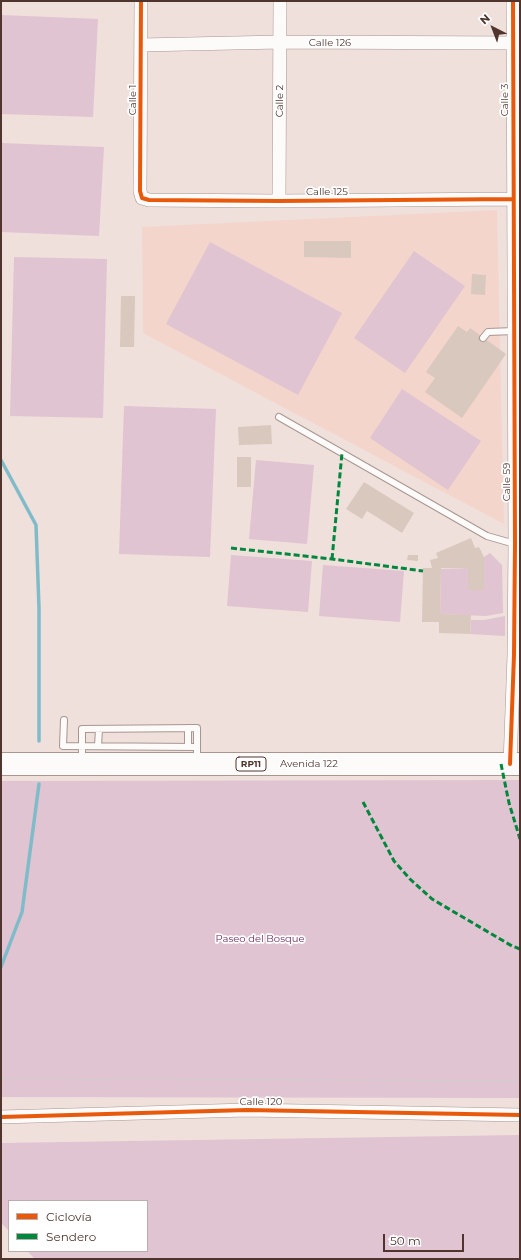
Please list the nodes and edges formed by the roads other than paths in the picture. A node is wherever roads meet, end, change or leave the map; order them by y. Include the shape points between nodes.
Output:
1 (141, 1) edge
2 (280, 1) edge
3 (513, 1) edge
4 (281, 42) junction
5 (517, 43) edge
6 (141, 44) junction
7 (142, 198) joint
8 (513, 199) junction
9 (279, 201) junction
10 (514, 331) junction
11 (483, 338) dead end
12 (279, 417) dead end
13 (515, 544) junction
14 (64, 720) dead end
15 (99, 729) junction
16 (98, 746) junction
17 (194, 752) junction
18 (82, 755) junction
19 (1, 764) edge
20 (515, 764) edge
21 (520, 1115) edge
22 (1, 1117) edge

1 - 6 street, Calle 1
2 - 4 street, Calle 2
3 - 5 street, Calle 3
4 - 5 street, Calle 126
4 - 6 street, Calle 126
4 - 9 street, Calle 2
5 - 8 street, Calle 3
6 - 7 street, Calle 1
7 - 9 street, Calle 125
8 - 9 street, Calle 125
8 - 10 street, Calle 59
10 - 11 lane via 488,332
10 - 13 street, Calle 59
12 - 13 lane via 487,536
13 - 20 street, Calle 59
14 - 18 lane via 63,746
15 - 16 lane
15 - 17 lane via 188,728
15 - 18 lane via 82,729
16 - 17 lane
16 - 18 lane
17 - 18 highway, Avenida 122 / RP11
17 - 20 highway, Avenida 122 / RP11
18 - 19 highway, Avenida 122 / RP11
21 - 22 street, Calle 120 via 246,1110

